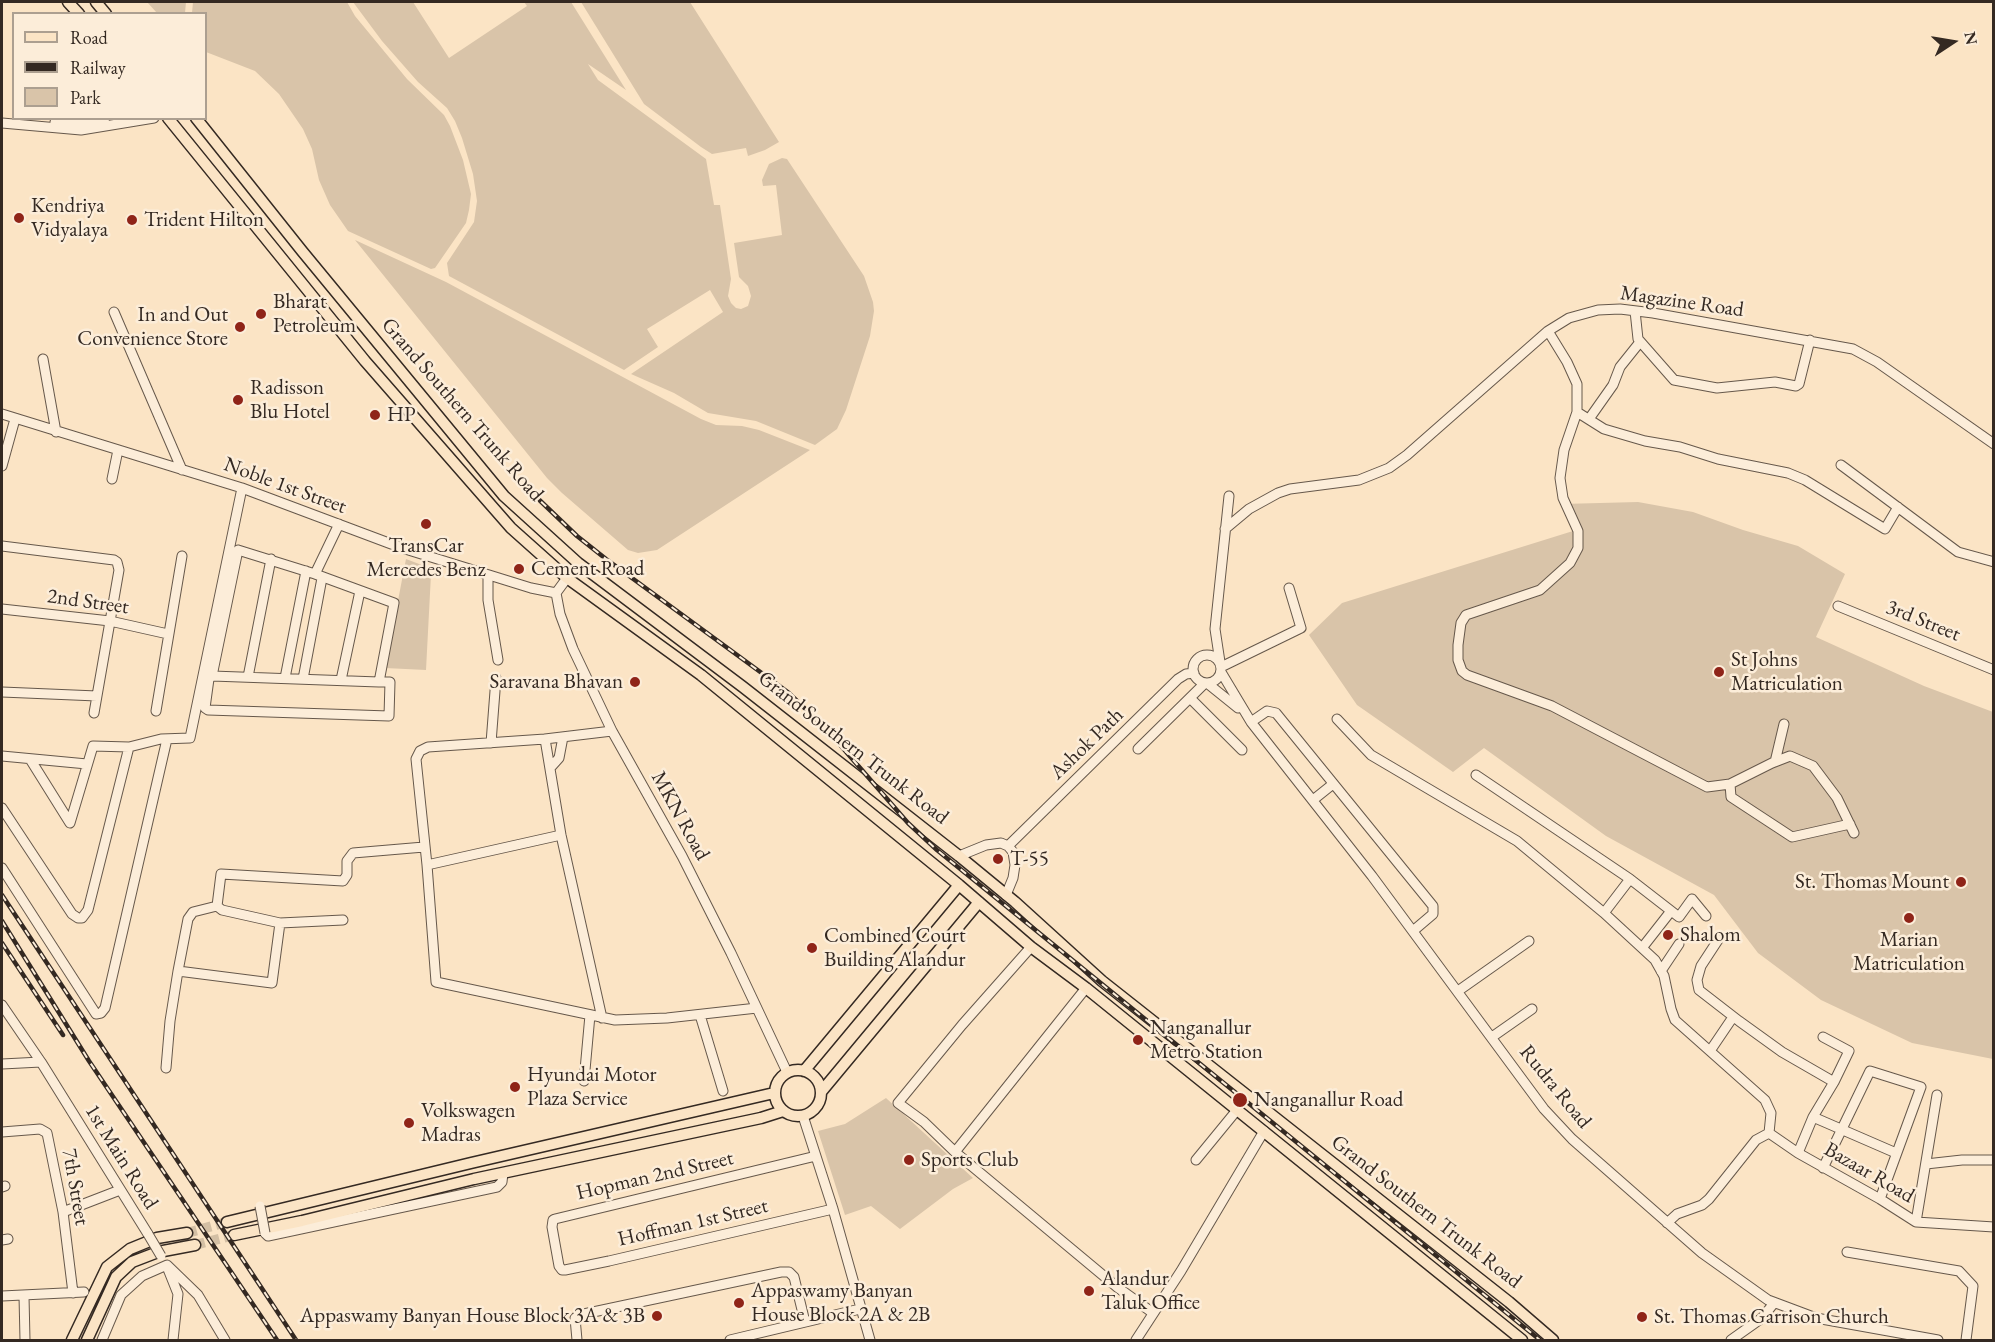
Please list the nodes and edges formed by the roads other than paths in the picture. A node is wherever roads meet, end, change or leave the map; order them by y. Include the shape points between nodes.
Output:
1 (32, 120) edge
2 (96, 120) edge
3 (142, 120) edge
4 (170, 120) edge
5 (198, 120) edge
6 (2, 123) edge
7 (1635, 311) junction
8 (114, 312) dead end
9 (1548, 331) junction
10 (1810, 340) junction
11 (1640, 342) junction
12 (43, 358) dead end
13 (1577, 412) junction
14 (2, 414) edge
15 (15, 419) junction
16 (1589, 419) junction
17 (56, 432) junction
18 (1994, 444) edge
19 (118, 450) junction
20 (1841, 465) dead end
21 (2, 466) edge
22 (182, 470) junction
23 (112, 479) dead end
24 (242, 488) junction
25 (504, 496) junction
26 (1229, 496) dead end
27 (1898, 507) junction
28 (494, 509) junction
29 (339, 524) junction
30 (1225, 529) junction
31 (2, 546) edge
32 (182, 556) dead end
33 (270, 559) junction
34 (1994, 562) edge
35 (578, 563) junction
36 (314, 574) junction
37 (488, 575) junction
38 (567, 578) junction
39 (1289, 588) dead end
40 (360, 591) junction
41 (555, 593) junction
42 (1838, 606) dead end
43 (2, 609) edge
44 (110, 621) junction
45 (1215, 629) junction
46 (168, 634) junction
47 (1203, 655) junction
48 (498, 660) dead end
49 (1221, 667) junction
50 (1994, 670) edge
51 (1194, 672) junction
52 (212, 676) junction
53 (248, 677) junction
54 (285, 678) junction
55 (496, 678) dead end
56 (303, 679) junction
57 (341, 680) junction
58 (379, 682) junction
59 (1206, 683) junction
60 (2, 692) edge
61 (97, 696) junction
62 (1190, 698) junction
63 (156, 711) dead end
64 (94, 713) dead end
65 (1337, 719) dead end
66 (1250, 720) junction
67 (1784, 724) dead end
68 (612, 730) junction
69 (563, 737) junction
70 (167, 739) junction
71 (545, 739) junction
72 (491, 743) junction
73 (129, 747) junction
74 (1138, 749) dead end
75 (1242, 750) dead end
76 (2, 756) edge
77 (30, 759) junction
78 (1775, 762) junction
79 (87, 764) junction
80 (550, 768) junction
81 (1476, 775) dead end
82 (1333, 784) junction
83 (1730, 784) junction
84 (1313, 800) junction
85 (2, 808) edge
86 (561, 836) junction
87 (1008, 846) junction
88 (424, 847) junction
89 (959, 856) junction
90 (428, 865) junction
91 (2, 868) edge
92 (1630, 879) junction
93 (960, 885) junction
94 (1006, 895) junction
95 (980, 903) junction
96 (217, 906) junction
97 (1671, 911) junction
98 (1604, 913) junction
99 (1706, 916) dead end
100 (343, 920) dead end
101 (280, 923) junction
102 (1413, 931) junction
103 (1719, 940) dead end
104 (1529, 941) dead end
105 (1679, 944) dead end
106 (1031, 947) junction
107 (1642, 948) junction
108 (178, 971) junction
109 (1661, 971) junction
110 (1086, 988) junction
111 (1458, 991) junction
112 (2, 1005) edge
113 (757, 1008) junction
114 (1532, 1009) dead end
115 (700, 1015) junction
116 (590, 1016) junction
117 (1733, 1017) junction
118 (602, 1018) junction
119 (1492, 1037) junction
120 (1823, 1037) dead end
121 (1710, 1051) junction
122 (41, 1062) junction
123 (2, 1064) edge
124 (166, 1068) dead end
125 (804, 1071) junction
126 (787, 1072) junction
127 (584, 1081) dead end
128 (1834, 1082) junction
129 (723, 1091) dead end
130 (821, 1092) junction
131 (774, 1093) junction
132 (1937, 1095) dead end
133 (1237, 1110) junction
134 (783, 1111) junction
135 (803, 1116) junction
136 (1814, 1117) junction
137 (1841, 1130) junction
138 (1264, 1131) junction
139 (2, 1132) edge
140 (1769, 1133) junction
141 (955, 1152) junction
142 (1798, 1153) junction
143 (1896, 1153) junction
144 (504, 1156) junction
145 (816, 1156) junction
146 (1196, 1160) dead end
147 (1994, 1160) edge
148 (1926, 1164) junction
149 (1823, 1168) junction
150 (505, 1173) junction
151 (120, 1190) junction
152 (1880, 1199) junction
153 (260, 1205) dead end
154 (833, 1209) junction
155 (63, 1212) junction
156 (227, 1222) tunnel mouth
157 (1916, 1222) junction
158 (1667, 1223) junction
159 (1994, 1227) edge
160 (187, 1233) tunnel mouth
161 (234, 1235) tunnel mouth
162 (195, 1245) tunnel mouth
163 (1847, 1252) dead end
164 (164, 1261) junction
165 (562, 1270) joint
166 (84, 1292) dead end
167 (73, 1293) junction
168 (2, 1296) edge
169 (24, 1296) junction
170 (1774, 1303) junction
171 (860, 1309) junction
172 (1153, 1313) junction
173 (805, 1322) junction
174 (1536, 1325) junction
175 (25, 1341) edge
176 (72, 1341) edge
177 (87, 1341) edge
178 (102, 1341) edge
179 (173, 1341) edge
180 (225, 1341) edge
181 (577, 1341) edge
182 (729, 1341) edge
183 (870, 1341) edge
184 (1136, 1341) edge
185 (1523, 1341) edge
186 (1553, 1341) edge
187 (1731, 1341) edge
188 (1938, 1341) edge
189 (1966, 1341) edge

1 - 2 street
3 - 6 street via 81,130
4 - 28 main road, Grand Southern Trunk Road via 365,361
5 - 25 main road, Grand Southern Trunk Road
7 - 9 street, Magazine Road via 1590,312 1569,318
7 - 10 street, Magazine Road
7 - 11 street
8 - 22 street
9 - 13 street via 1576,384
9 - 30 street, Magazine Road via 1389,468 1359,480 1284,490 1249,509
10 - 11 street via 1796,386 1775,382 1717,388 1674,380
10 - 18 street, Magazine Road via 1869,356
11 - 16 street
12 - 17 street
13 - 16 street
13 - 83 street via 1564,450 1560,478 1563,498 1578,531 1575,554 1540,590 1466,615 1458,645 1460,668 1467,675 1552,706 1707,787
14 - 15 street, Noble 1st Street
15 - 17 street, Noble 1st Street
15 - 21 street
16 - 27 street via 1604,429 1645,441 1788,473 1885,529
17 - 19 street, Noble 1st Street
19 - 22 street, Noble 1st Street
19 - 23 street
20 - 27 street
22 - 24 street, Noble 1st Street
24 - 29 street, Noble 1st Street
24 - 70 street via 192,736 188,740
25 - 28 main road
25 - 35 main road, Grand Southern Trunk Road
26 - 30 street
27 - 34 street via 1958,552
28 - 38 main road, Grand Southern Trunk Road
29 - 36 street
29 - 37 street, Noble 1st Street
30 - 45 street
31 - 44 street via 114,560 119,570
32 - 46 street
33 - 36 street
33 - 52 street via 238,550
33 - 53 street
35 - 38 main road
35 - 89 main road, Grand Southern Trunk Road
36 - 40 street
36 - 54 street
36 - 56 street
37 - 41 street, Noble 1st Street
37 - 48 street
38 - 41 street
38 - 93 main road, Grand Southern Trunk Road via 701,675
39 - 49 street via 1301,628
40 - 57 street
40 - 58 street via 394,603
41 - 68 street, MKN Road via 573,649
42 - 50 street, 3rd Street
43 - 44 street, 2nd Street
44 - 46 street, 2nd Street
44 - 61 street
45 - 47 street
45 - 49 street
46 - 63 street
47 - 49 street via 1212,655
47 - 51 street via 1196,660
49 - 59 street via 1215,681
49 - 66 street, Rudra Road
51 - 59 street via 1196,678
51 - 87 street, Ashok Path via 1178,680
52 - 53 street
52 - 58 street via 205,708 208,710 388,716 390,682
53 - 54 street
54 - 56 street
55 - 72 street
56 - 57 street
57 - 58 street
59 - 62 street
59 - 66 street, Rudra Road
60 - 61 street
61 - 64 street
62 - 74 street
62 - 75 street
65 - 98 street via 1371,755 1517,841
66 - 82 street via 1267,711 1276,713
66 - 84 street, Rudra Road
67 - 78 street
68 - 69 street
68 - 113 street, MKN Road via 682,856
69 - 71 street
69 - 80 street via 559,758
70 - 73 street
70 - 91 street via 101,1013 96,1014
71 - 72 street
71 - 80 street
72 - 88 street via 428,747 420,751 416,759
73 - 79 street via 93,746
73 - 85 street via 88,910 82,918 72,914
76 - 77 street
77 - 79 street
77 - 79 street via 70,823
78 - 83 street
78 - 83 street via 1790,756 1813,766 1837,798 1852,829 1792,837 1731,797
80 - 86 street
81 - 92 street
82 - 84 street
82 - 102 street via 1433,906 1433,914
84 - 102 street, Rudra Road
86 - 90 street
86 - 118 street
87 - 89 street via 986,845
87 - 94 street via 1015,865
88 - 90 street
88 - 96 street via 353,853 343,881 221,874
89 - 94 main road, Grand Southern Trunk Road
90 - 116 street via 436,982
92 - 97 street
92 - 98 street
93 - 95 main road, Grand Southern Trunk Road
93 - 125 main road
94 - 174 main road, Grand Southern Trunk Road via 1102,981
95 - 106 main road, Grand Southern Trunk Road
95 - 130 main road
96 - 101 street
96 - 108 street via 193,912 188,919
97 - 99 street via 1679,917 1692,899
97 - 107 street
98 - 107 street
100 - 101 street
101 - 108 street via 272,983
102 - 111 street, Rudra Road
103 - 117 street via 1701,966 1697,980 1700,990
104 - 111 street
105 - 109 street
106 - 110 main road, Grand Southern Trunk Road
106 - 141 street via 898,1103
107 - 109 street
108 - 124 street
109 - 121 street via 1676,1020
110 - 133 main road, Grand Southern Trunk Road
110 - 141 street
111 - 119 street, Rudra Road
112 - 122 street, 1st Main Road
113 - 115 street
113 - 126 street, MKN Road
114 - 119 street
115 - 118 street via 627,1021
115 - 129 street
116 - 118 street
116 - 127 street
117 - 121 street
117 - 128 street
119 - 158 street, Rudra Road via 1564,1132
120 - 128 street via 1849,1051
121 - 140 street via 1765,1100 1771,1113
122 - 123 street
122 - 151 street, 1st Main Road
125 - 126 main road
125 - 130 main road via 812,1075
126 - 131 main road
128 - 136 street
130 - 135 main road via 815,1108
131 - 134 main road
131 - 144 main road
132 - 148 street
133 - 138 main road, Grand Southern Trunk Road
133 - 146 street
134 - 135 main road
134 - 150 main road
135 - 145 street
136 - 137 street
136 - 142 street
137 - 143 street
137 - 143 street via 1870,1071 1921,1087
137 - 149 street
138 - 172 street
138 - 185 main road, Grand Southern Trunk Road
139 - 155 street, 7th Street via 40,1129 47,1133
140 - 142 street, Bazaar Road
140 - 158 street via 1756,1140 1709,1199
141 - 172 street
142 - 149 street, Bazaar Road
143 - 152 street
144 - 150 main road
144 - 156 main road
145 - 154 street
145 - 165 street, Hopman 2nd Street via 555,1219 552,1227
147 - 148 street
148 - 157 street
149 - 152 street, Bazaar Road
150 - 153 street, bridge via 497,1187 268,1236
150 - 161 main road
151 - 155 street
151 - 164 street, 1st Main Road, bridge
152 - 157 street, Bazaar Road
154 - 165 street, Hoffman 1st Street
154 - 171 street
155 - 167 street, 7th Street
157 - 159 street, Bazaar Road
158 - 170 street, Rudra Road via 1754,1292
160 - 176 main road via 158,1238 130,1249 107,1267
162 - 177 main road via 132,1262 116,1277
163 - 189 street via 1959,1271 1973,1286
164 - 178 street via 121,1295
164 - 179 street, 1st Main Road via 178,1294
164 - 180 street via 198,1295
166 - 167 street
167 - 169 street
168 - 169 street
169 - 175 street
170 - 187 street via 1762,1318
170 - 188 street, Rudra Road via 1816,1318
171 - 173 street
171 - 183 street
172 - 184 street
173 - 181 street via 794,1277 781,1272 579,1315 574,1318
173 - 182 street
174 - 185 main road
174 - 186 main road, Grand Southern Trunk Road

